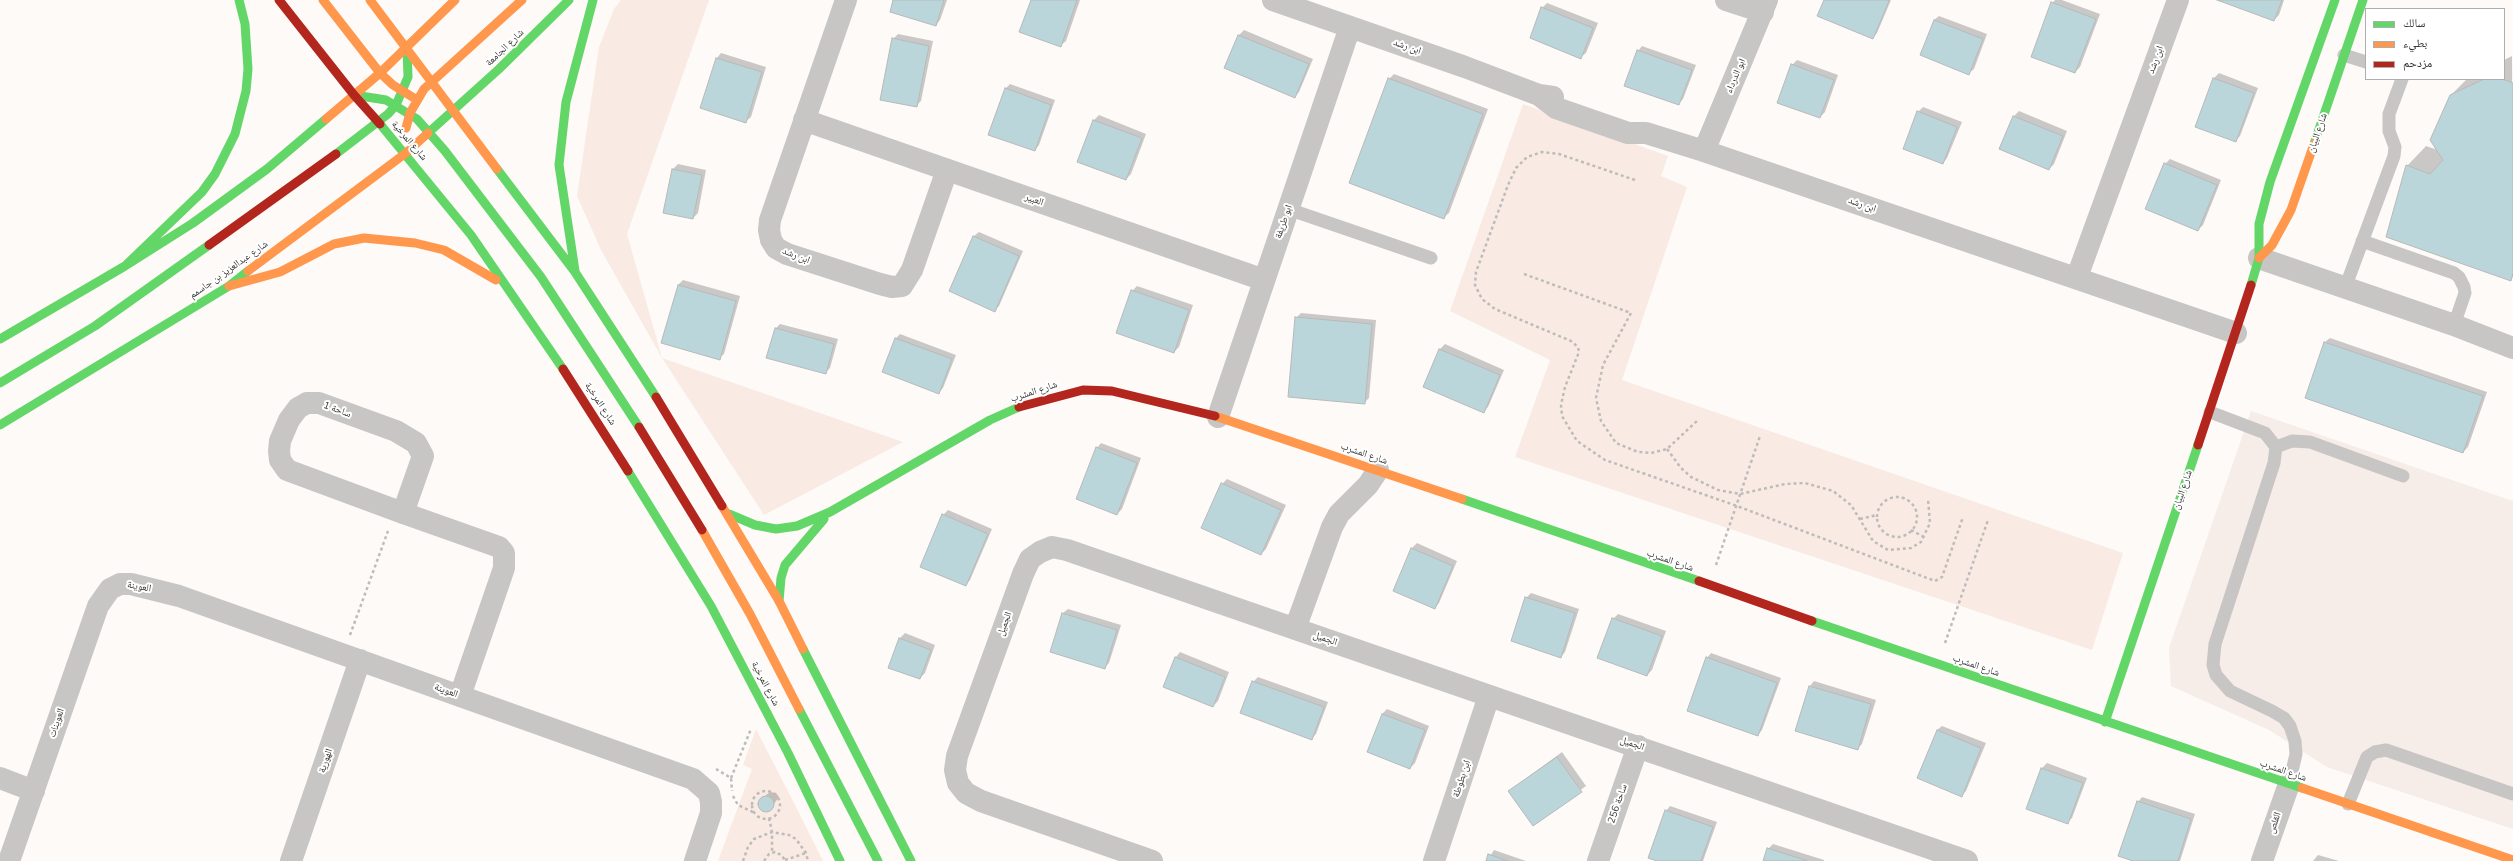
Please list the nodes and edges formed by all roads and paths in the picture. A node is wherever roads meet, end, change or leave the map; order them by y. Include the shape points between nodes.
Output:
1 (239, 0) edge
2 (279, 0) edge
3 (323, 0) edge
4 (370, 0) edge
5 (455, 0) edge
6 (522, 0) edge
7 (569, 0) edge
8 (593, 0) edge
9 (846, 0) edge
10 (1273, 0) edge
11 (1726, 0) edge
12 (2178, 0) edge
13 (2335, 0) edge
14 (2363, 0) edge
15 (1765, 6) edge
16 (1350, 27) junction
17 (407, 47) junction
18 (2344, 55) junction
19 (2365, 62) edge
20 (380, 73) junction
21 (432, 80) junction
22 (2402, 80) edge
23 (403, 92) junction
24 (354, 95) junction
25 (416, 100) junction
26 (396, 105) junction
27 (453, 109) junction
28 (410, 113) junction
29 (804, 120) junction
30 (378, 122) junction
31 (429, 132) junction
32 (1704, 151) junction
33 (406, 153) junction
34 (947, 170) junction
35 (1635, 180) dead end
36 (1288, 209) junction
37 (2362, 241) junction
38 (1431, 258) dead end
39 (2259, 258) junction
40 (125, 266) junction
41 (575, 272) junction
42 (1524, 274) dead end
43 (2077, 277) junction
44 (1264, 280) junction
45 (229, 286) junction
46 (506, 286) junction
47 (2345, 288) junction
48 (2454, 325) junction
49 (2236, 334) junction
50 (0, 339) edge
51 (2513, 348) edge
52 (0, 383) edge
53 (2210, 412) junction
54 (1218, 417) junction
55 (1698, 420) dead end
56 (0, 425) edge
57 (1760, 436) dead end
58 (2276, 447) junction
59 (1667, 449) junction
60 (1378, 470) junction
61 (2403, 476) dead end
62 (1740, 494) junction
63 (1928, 498) dead end
64 (1737, 506) junction
65 (399, 512) junction
66 (830, 512) junction
67 (729, 514) junction
68 (1877, 515) junction
69 (1963, 517) dead end
70 (1860, 519) junction
71 (1988, 520) dead end
72 (1912, 530) junction
73 (1924, 537) junction
74 (1709, 586) junction
75 (110, 589) joint
76 (779, 601) junction
77 (1295, 629) junction
78 (352, 657) junction
79 (1937, 664) junction
80 (460, 696) junction
81 (1489, 696) junction
82 (762, 703) junction
83 (2105, 722) junction
84 (1638, 746) junction
85 (0, 778) edge
86 (731, 778) dead end
87 (2289, 784) junction
88 (34, 791) junction
89 (2513, 794) edge
90 (2348, 804) junction
91 (769, 818) junction
92 (772, 832) junction
93 (772, 853) junction
94 (806, 853) junction
95 (1100, 853) edge
96 (786, 860) edge
97 (2513, 860) edge
98 (9, 861) edge
99 (291, 861) edge
100 (695, 861) edge
101 (743, 861) edge
102 (764, 861) edge
103 (808, 861) edge
104 (840, 861) edge
105 (878, 861) edge
106 (911, 861) edge
107 (1152, 861) edge
108 (1434, 861) edge
109 (1598, 861) edge
110 (1967, 861) edge
111 (2262, 861) edge

1 - 40 main road via 245,24 248,69 246,91 235,134 222,161 202,192
2 - 24 main road, شارع المرخية
3 - 20 main road
4 - 17 main road
5 - 17 main road
6 - 21 main road
7 - 27 main road, شارع الجامعة via 499,69
8 - 41 main road via 566,102 559,165
9 - 29 street, ابن رشد
10 - 16 street, ابن رشد
11 - 15 street
12 - 43 street, ابن رشد
13 - 39 main road, شارع البيان via 2270,182 2259,224
14 - 18 main road, شارع البيان
15 - 32 street, ابو الدرداء
16 - 32 street, ابن رشد via 1539,95 1556,108 1628,133 1646,133
16 - 36 street, ابو طريفة
17 - 20 main road
17 - 21 main road
17 - 23 main road via 408,77
18 - 19 lane
18 - 39 main road, شارع البيان via 2291,210 2272,245
20 - 23 main road
20 - 24 main road
21 - 25 main road
21 - 27 main road
22 - 37 lane via 2389,114 2389,130 2395,147 2394,156
23 - 25 main road
23 - 26 main road
24 - 26 main road via 371,96
24 - 30 main road, شارع المرخية
24 - 40 main road via 267,169 193,223
25 - 27 main road
25 - 28 main road
26 - 28 main road
26 - 30 main road
27 - 31 main road, شارع عبدالعزيز بن جاسمم
27 - 41 main road
28 - 31 main road
28 - 33 main road via 406,128
29 - 34 street, العبير
29 - 34 street, ابن رشد via 769,230 776,248 787,254 880,284 902,286 912,270
30 - 33 main road, شارع المرخية
30 - 52 main road via 95,326
31 - 33 main road, شارع عبدالعزيز بن جاسمم
31 - 105 main road via 541,278 641,430 750,614
32 - 43 street, ابن رشد
33 - 45 main road, شارع عبدالعزيز بن جاسمم
33 - 46 main road, شارع المرخية
34 - 44 street, العبير
35 - 64 path via 1559,154 1542,152 1527,157 1516,168 1508,185 1476,272 1475,285 1482,299 1495,309 1576,344 1579,352 1565,387 1561,405 1562,416 1577,441 1604,460
36 - 38 lane
36 - 44 street, ابو طريفة
37 - 47 lane
37 - 48 lane via 2458,276 2465,293
39 - 47 street
39 - 49 main road, شارع البيان
40 - 50 main road
41 - 67 main road
42 - 59 path via 1629,311 1630,317 1603,365 1597,388 1597,408 1608,433 1616,443 1626,449 1651,453
43 - 49 street, ابن رشد
44 - 54 street, ابو طريفة
45 - 46 main road via 280,272 334,244 364,238 415,243 444,250 471,263
45 - 56 main road, شارع عبدالعزيز بن جاسمم
46 - 82 main road, شارع المرخية via 590,408 667,533 711,606
47 - 48 street
48 - 51 street
49 - 53 main road, شارع البيان
53 - 58 lane via 2265,433
53 - 83 main road, شارع البيان
54 - 60 main road, شارع المشرب
54 - 66 main road, شارع المشرب via 1112,391 1083,390 1054,396 1026,404 990,420
55 - 59 path
57 - 62 path
58 - 61 lane via 2292,441 2310,442
58 - 87 lane via 2274,463 2215,644 2213,665 2219,680 2230,691 2284,718 2290,726 2296,754
59 - 62 path via 1691,477 1718,490
60 - 74 main road, شارع المشرب
60 - 77 street via 1368,485 1339,514 1332,527
62 - 64 path
62 - 70 path via 1805,482 1833,491 1851,505
63 - 73 path via 1930,523
64 - 69 path via 1935,581 1942,576
64 - 74 path
65 - 65 street, ساحة 1 via 287,470 280,460 280,440 298,408 307,403 319,403 396,431 416,442 423,456
65 - 78 path
65 - 80 street, ساحة 1 via 499,547 504,553 504,568
66 - 67 main road, شارع المشرب via 797,526 776,529 755,525
66 - 76 main road, شارع المشرب via 785,565 780,578
67 - 76 main road
68 - 70 path
68 - 72 path via 1880,527 1889,535 1901,536
68 - 72 path via 1888,499 1901,497 1916,511
70 - 73 path via 1869,536 1888,550 1912,548
71 - 79 path
72 - 73 path
74 - 79 main road, شارع المشرب
75 - 78 street, العوينة via 120,584 131,584 179,596
75 - 88 street, العوينات via 98,606
76 - 106 main road
77 - 81 street, الجميل
77 - 95 street, الجميل via 1067,550 1052,548 1030,559 957,756 955,770 958,783 966,793 981,801
78 - 80 street, العوينة
78 - 99 street, الهورية
79 - 83 main road, شارع المشرب
80 - 100 street, العوينة via 693,779 708,793 711,802 709,819
81 - 84 street, الجميل
81 - 108 street, ابن بطوطة
82 - 86 path
82 - 104 main road, شارع المرخية
83 - 87 main road, شارع المشرب
84 - 109 street, ساحة 256
84 - 110 street, الجميل
85 - 88 street
87 - 90 main road, شارع المشرب
87 - 111 street, القلص
88 - 98 street, العوينات
89 - 90 lane via 2386,750 2367,757
90 - 97 main road, شارع المشرب
91 - 91 path via 779,810 780,802 773,792 765,791 754,797 752,805 758,816
91 - 92 path
92 - 93 path
92 - 94 path via 796,839
92 - 101 path via 754,839
93 - 96 path via 781,854
93 - 102 path
94 - 96 path
94 - 103 path
95 - 107 street, الجميل

